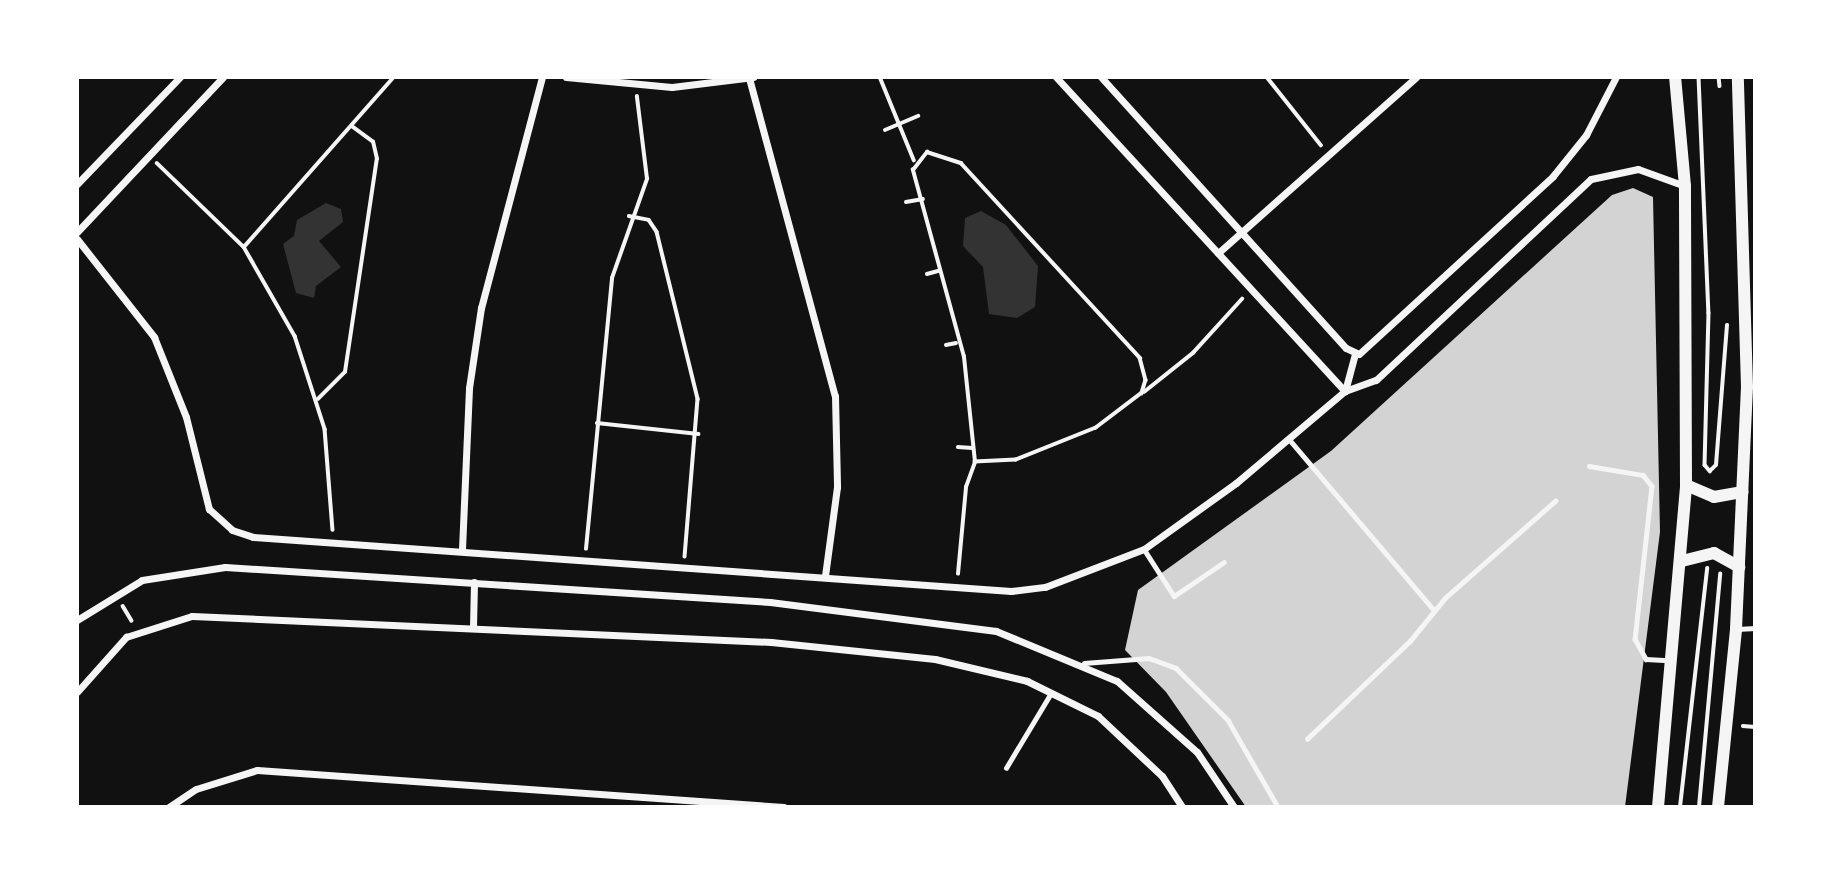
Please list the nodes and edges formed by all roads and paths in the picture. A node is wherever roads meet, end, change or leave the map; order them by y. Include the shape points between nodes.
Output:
1 (180, 77) edge
2 (223, 77) edge
3 (394, 77) edge
4 (542, 77) edge
5 (565, 77) edge
6 (880, 77) edge
7 (1056, 77) edge
8 (1101, 77) edge
9 (1267, 77) edge
10 (1416, 77) edge
11 (1616, 77) edge
12 (1675, 77) edge
13 (1699, 77) edge
14 (1719, 77) edge
15 (1738, 77) edge
16 (751, 78) edge
17 (634, 87) junction
18 (1720, 91) dead end
19 (918, 116) dead end
20 (903, 122) junction
21 (352, 127) junction
22 (885, 130) dead end
23 (1331, 153) junction
24 (148, 156) junction
25 (914, 162) junction
26 (77, 184) edge
27 (1685, 186) junction
28 (923, 198) junction
29 (906, 202) dead end
30 (629, 216) junction
31 (1242, 231) junction
32 (77, 232) edge
33 (1751, 233) edge
34 (77, 239) edge
35 (244, 247) junction
36 (1218, 253) junction
37 (938, 271) junction
38 (927, 274) dead end
39 (1250, 289) junction
40 (1728, 313) dead end
41 (956, 342) junction
42 (946, 345) dead end
43 (1355, 353) junction
44 (1751, 387) edge
45 (1345, 391) junction
46 (1142, 393) junction
47 (318, 399) junction
48 (597, 423) junction
49 (698, 434) junction
50 (1289, 439) junction
51 (958, 447) dead end
52 (972, 448) junction
53 (975, 462) junction
54 (1589, 466) dead end
55 (1749, 474) edge
56 (1686, 485) junction
57 (1743, 492) junction
58 (1555, 501) dead end
59 (77, 533) edge
60 (332, 542) junction
61 (1144, 549) junction
62 (461, 550) junction
63 (585, 558) junction
64 (77, 559) edge
65 (1711, 560) dead end
66 (1682, 561) junction
67 (1224, 562) dead end
68 (1721, 565) dead end
69 (684, 566) junction
70 (1739, 567) junction
71 (825, 576) junction
72 (474, 582) junction
73 (957, 587) junction
74 (115, 593) junction
75 (1434, 610) junction
76 (77, 620) edge
77 (473, 627) junction
78 (1755, 628) edge
79 (1736, 629) junction
80 (139, 631) junction
81 (1672, 660) junction
82 (1084, 663) junction
83 (1052, 691) junction
84 (77, 692) edge
85 (1307, 739) dead end
86 (1006, 768) dead end
87 (169, 807) edge
88 (784, 807) edge
89 (1182, 807) edge
90 (1234, 807) edge
91 (1278, 807) edge
92 (1657, 807) edge
93 (1680, 807) edge
94 (1699, 807) edge
95 (1718, 807) edge

1 - 26 street
2 - 24 street
3 - 21 path
4 - 62 street via 496,229 481,308 469,388
5 - 17 street
6 - 20 path
7 - 36 street
8 - 31 street
9 - 23 path via 1302,127
10 - 23 street
11 - 43 street via 1586,135 1553,176 1369,350
12 - 27 street
13 - 40 path via 1709,313 1705,465 1710,471 1716,465
14 - 18 path
15 - 33 street
16 - 17 street
16 - 71 street via 835,397 837,487
17 - 30 path via 648,160 647,179
19 - 20 path
20 - 22 path
20 - 25 path
21 - 35 path
21 - 47 path via 373,142 377,159 345,372
23 - 31 street
24 - 32 street
24 - 35 path
25 - 28 path
25 - 46 path via 927,152 961,163 1119,328 1146,372
27 - 45 street via 1639,169 1591,179 1376,380
27 - 56 street
28 - 29 path
28 - 37 path
30 - 48 path via 612,278
30 - 49 path via 649,220 657,232 698,399
31 - 36 street
31 - 43 street
33 - 44 street
34 - 60 street via 154,337 187,417 203,494 219,521 253,537
35 - 47 path via 286,317
36 - 39 street
37 - 38 path
37 - 41 path
39 - 45 street
39 - 46 path via 1193,353
41 - 42 path
41 - 52 path via 968,380
43 - 45 street
44 - 55 street
45 - 50 street
46 - 53 path via 1070,441 1016,460
47 - 60 path via 331,464
48 - 49 path
48 - 63 path
49 - 69 path
50 - 61 street
50 - 75 lane
51 - 52 path
52 - 53 path
53 - 73 path via 966,487
54 - 81 lane via 1643,475 1652,486 1636,648 1646,659
55 - 57 street
56 - 57 street via 1714,497
56 - 66 street
57 - 70 street
58 - 75 lane
59 - 64 path
60 - 62 street
61 - 67 lane via 1174,596
61 - 73 street via 1045,587
62 - 63 street
63 - 69 street
65 - 93 path
66 - 70 street via 1714,553
66 - 81 street
68 - 94 path
69 - 71 street
70 - 79 street
71 - 73 street
72 - 74 street via 225,567 169,573
72 - 77 street
72 - 82 street via 770,602 933,622 996,631
74 - 76 street
74 - 80 path
75 - 85 lane
77 - 80 street via 229,615 161,621
77 - 83 street via 771,642 922,657 988,668
78 - 79 lane
79 - 95 street
80 - 84 street via 94,666
81 - 92 street
82 - 90 street via 1157,710 1197,752
82 - 91 lane via 1149,658 1176,668 1228,720
83 - 86 lane
83 - 89 street via 1133,746
87 - 88 street via 196,789 257,770

